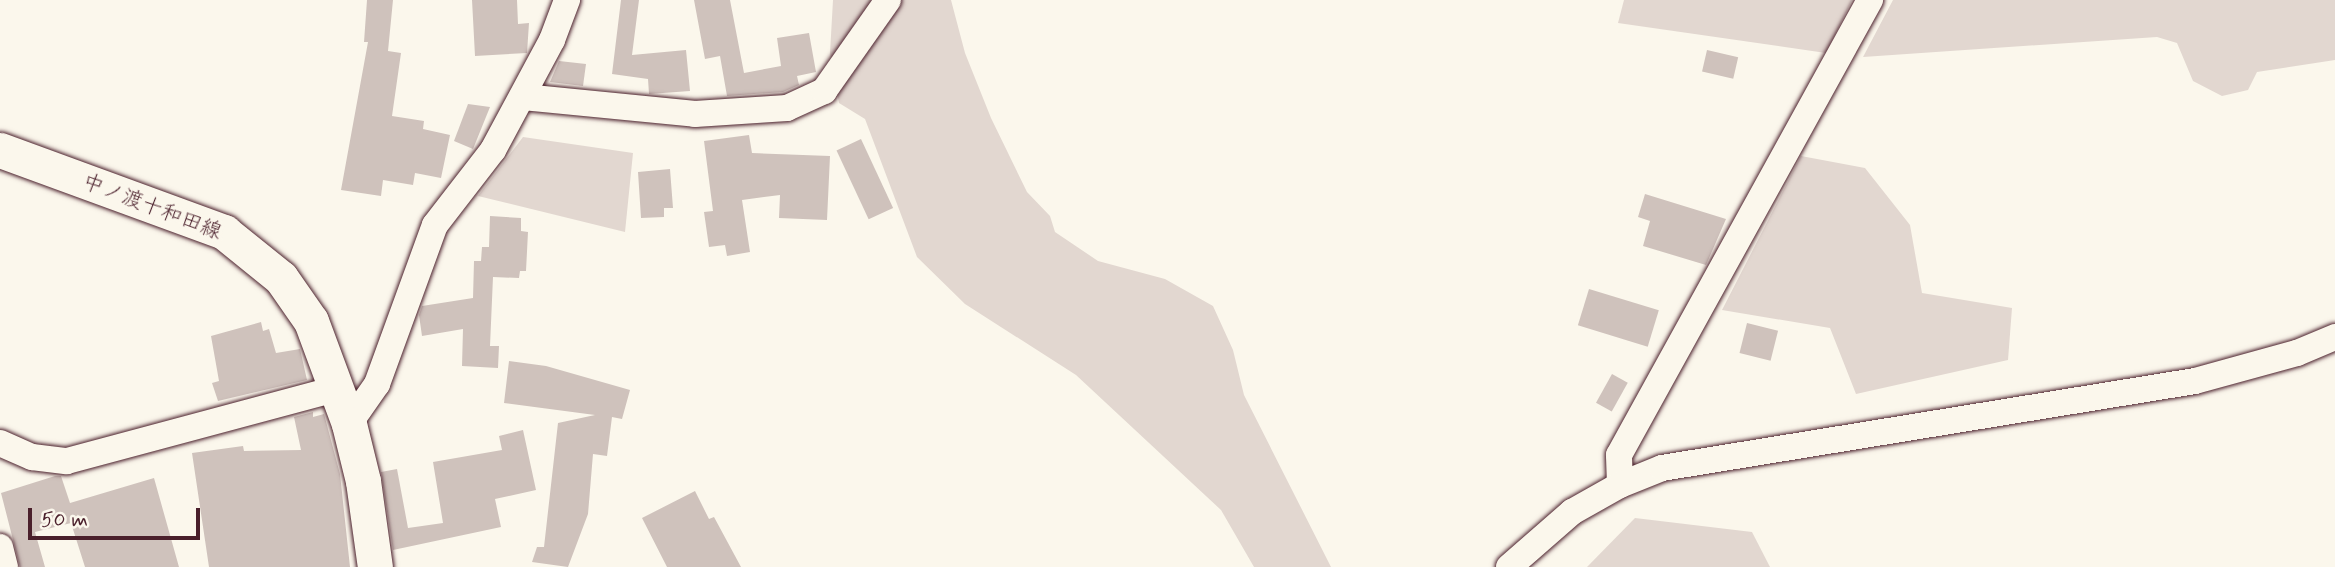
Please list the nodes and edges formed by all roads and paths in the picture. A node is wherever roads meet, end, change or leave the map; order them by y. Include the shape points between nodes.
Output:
1 (567, 0) edge
2 (888, 0) edge
3 (1870, 0) edge
4 (523, 97) junction
5 (0, 150) edge
6 (2335, 337) edge
7 (336, 389) junction
8 (349, 424) junction
9 (0, 443) edge
10 (1620, 485) junction
11 (0, 547) edge
12 (5, 567) edge
13 (375, 567) edge
14 (1509, 567) edge

1 - 4 street
2 - 4 street via 824,91 787,108 695,114
3 - 10 street via 1619,455
4 - 8 street via 494,150 435,225 377,384
5 - 7 main road, 中ノ渡十和田線 via 223,232 249,249 281,278 311,321
6 - 10 street via 2230,374 1732,454 1662,468
7 - 8 main road, 中ノ渡十和田線
7 - 9 street via 67,461 32,457
8 - 13 main road, 中ノ渡十和田線 via 363,481
10 - 14 street via 1573,512
11 - 12 street

